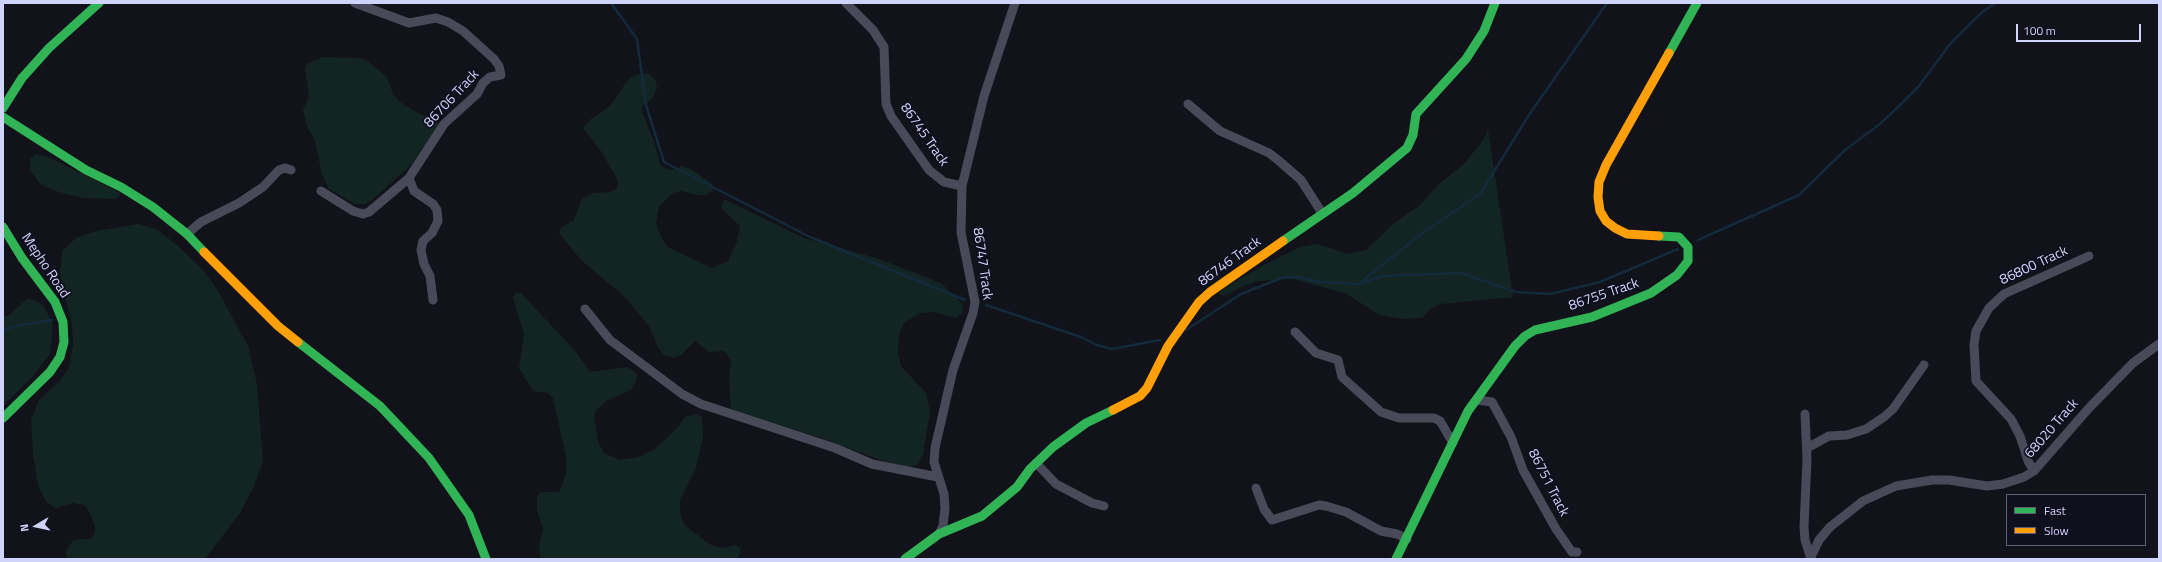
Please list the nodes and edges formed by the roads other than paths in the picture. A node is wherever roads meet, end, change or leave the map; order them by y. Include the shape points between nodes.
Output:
1 (99, 3) edge
2 (354, 3) edge
3 (846, 3) edge
4 (1015, 3) edge
5 (1495, 3) edge
6 (1697, 3) edge
7 (1188, 104) dead end
8 (3, 108) edge
9 (3, 117) edge
10 (291, 170) dead end
11 (409, 178) junction
12 (962, 186) junction
13 (321, 190) dead end
14 (1322, 213) junction
15 (3, 227) edge
16 (187, 234) junction
17 (2089, 256) dead end
18 (433, 300) dead end
19 (585, 309) dead end
20 (1295, 332) dead end
21 (2159, 344) edge
22 (1924, 365) dead end
23 (1476, 400) junction
24 (1805, 414) dead end
25 (3, 418) edge
26 (1453, 443) junction
27 (1807, 448) junction
28 (1036, 463) junction
29 (2034, 471) junction
30 (938, 477) junction
31 (1256, 488) dead end
32 (1104, 506) dead end
33 (939, 534) junction
34 (1407, 539) junction
35 (1577, 552) dead end
36 (1810, 558) edge
37 (486, 559) edge
38 (905, 559) edge
39 (1396, 559) edge

1 - 8 street via 49,48 22,78
2 - 11 street, 86706 Track via 409,23 436,18 448,22 463,32 499,66 501,75 490,77 483,83 477,94 444,124
3 - 12 street, 86745 Track via 880,40 885,55 888,110 922,162 938,179
4 - 12 street, 86747 Track via 982,103
5 - 14 street, 86746 Track via 1484,31 1466,59 1416,114 1413,135 1407,148 1353,193
6 - 23 street, 86755 Track via 1606,165 1599,182 1598,197 1600,211 1606,221 1615,228 1627,234 1678,237 1688,247 1688,261 1665,285 1635,301 1592,317 1546,326 1525,336
7 - 14 street via 1220,131 1269,154 1301,180
9 - 16 street via 73,162 152,207
10 - 16 street via 279,170 263,187 239,203 201,222
11 - 13 street, 86706 Track via 369,212 363,214 353,211
11 - 18 street via 414,190 437,210 438,220 421,250 431,280
12 - 30 street, 86747 Track via 961,232 975,302 952,370 936,442 934,462
14 - 28 street, 86746 Track via 1221,283 1199,302 1168,346 1148,388 1140,396 1086,423
15 - 25 street, Mepho Road via 22,258 55,302 63,322 64,342 60,357 50,372
16 - 37 street via 278,326 380,406 406,432 429,458 469,515
17 - 29 street, 86800 Track via 2004,294 1990,308 1976,331 1976,381 2011,418
19 - 30 street via 610,340 682,394 701,404 835,448 872,464
20 - 26 street via 1316,354 1338,360 1342,377 1381,412 1398,418 1434,418 1440,421
21 - 29 street, 68020 Track via 2133,363 2089,408
22 - 27 street via 1893,409 1884,417 1866,429 1829,436
23 - 26 street, 86755 Track
23 - 35 street, 86751 Track via 1492,402 1503,418 1523,470 1556,529 1572,552
24 - 27 street
26 - 34 street, 86755 Track
27 - 36 street via 1804,526
28 - 32 street via 1056,484 1092,503
28 - 33 street, 86746 Track via 1017,487 982,516
29 - 36 street, 68020 Track via 2024,477 1987,486 1932,480 1896,486 1862,501 1830,526
30 - 33 street, 86747 Track via 944,494 945,508 943,526
31 - 34 street via 1264,509 1272,520 1319,505 1346,512 1381,532 1397,534
33 - 38 street
34 - 39 street, 86755 Track

